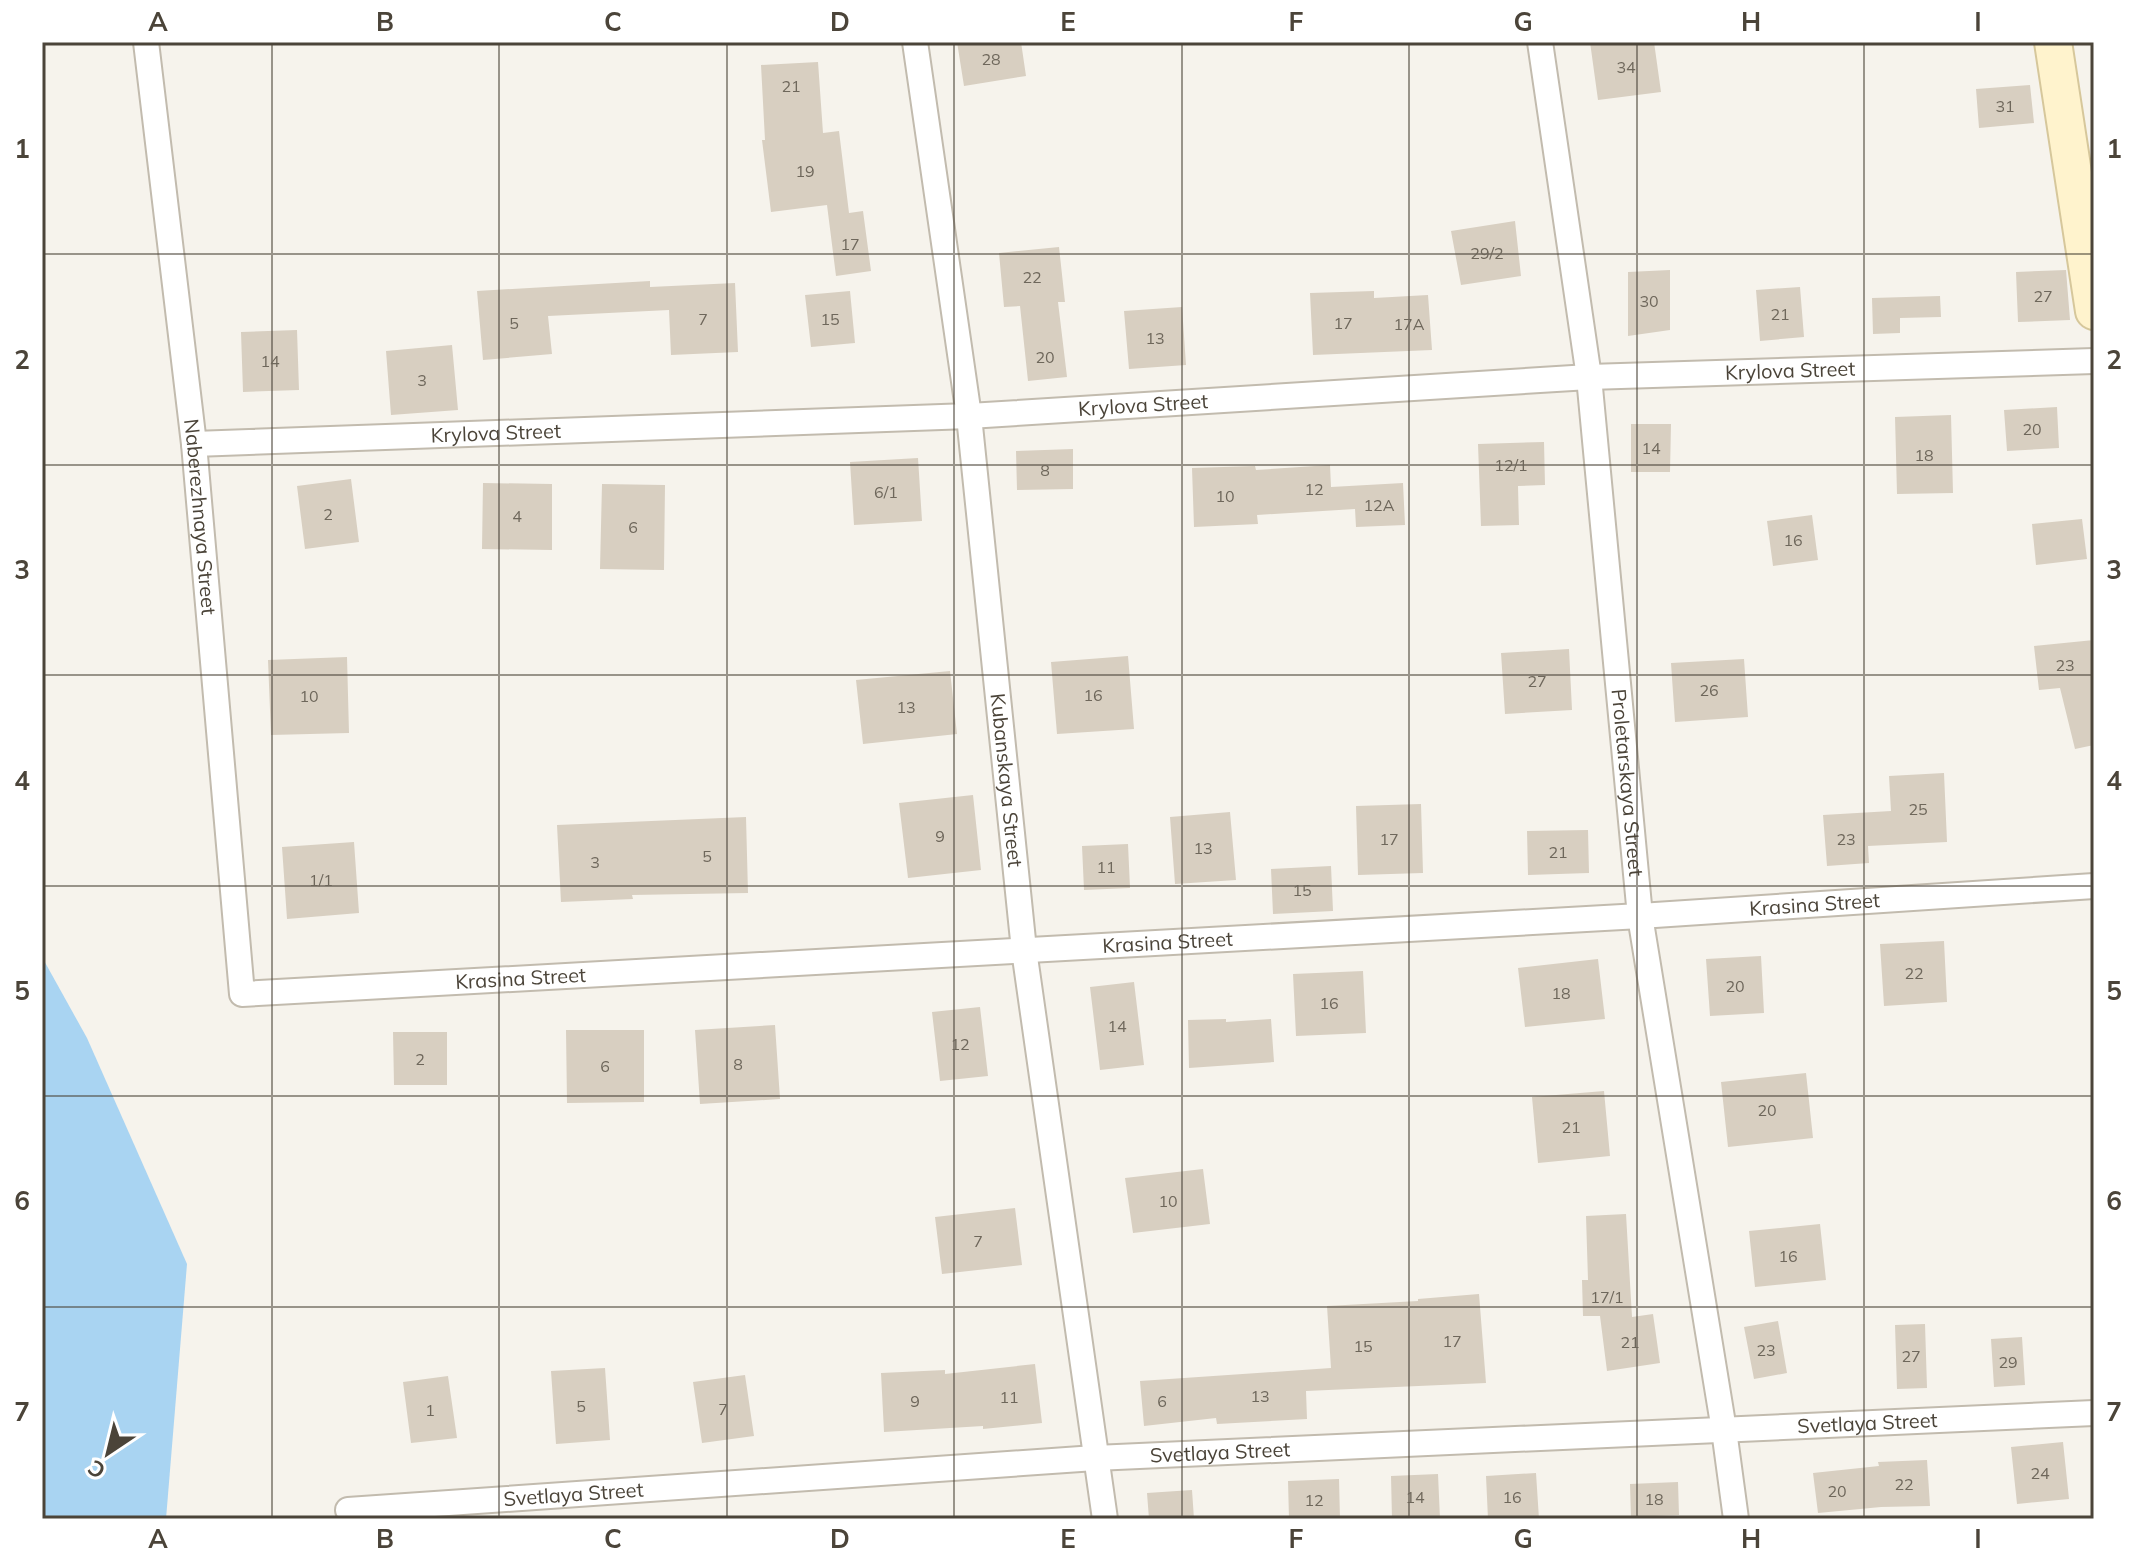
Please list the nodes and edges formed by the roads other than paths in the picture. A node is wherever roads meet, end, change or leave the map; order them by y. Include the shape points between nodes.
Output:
1 (146, 42) edge
2 (915, 42) edge
3 (1540, 42) edge
4 (2053, 42) edge
5 (2094, 311) edge
6 (2094, 361) edge
7 (1589, 377) junction
8 (969, 416) junction
9 (194, 444) junction
10 (2094, 886) edge
11 (1640, 916) junction
12 (1024, 950) junction
13 (242, 994) joint
14 (2094, 1413) edge
15 (1724, 1430) junction
16 (1095, 1458) junction
17 (348, 1510) dead end
18 (1105, 1519) edge
19 (1736, 1519) edge

1 - 9 street, Naberezhnaya Street
2 - 8 street, Kubanskaya Street
3 - 7 street, Proletarskaya Street
4 - 5 street
6 - 7 street, Krylova Street
7 - 8 street, Krylova Street
7 - 11 street, Proletarskaya Street
8 - 9 street, Krylova Street
8 - 12 street, Kubanskaya Street
9 - 13 street, Naberezhnaya Street
10 - 11 street, Krasina Street
11 - 12 street, Krasina Street
11 - 15 street, Proletarskaya Street
12 - 13 street, Krasina Street
12 - 16 street, Kubanskaya Street
14 - 15 street, Svetlaya Street
15 - 16 street, Svetlaya Street
15 - 19 street, Proletarskaya Street
16 - 17 street, Svetlaya Street
16 - 18 street, Kubanskaya Street

